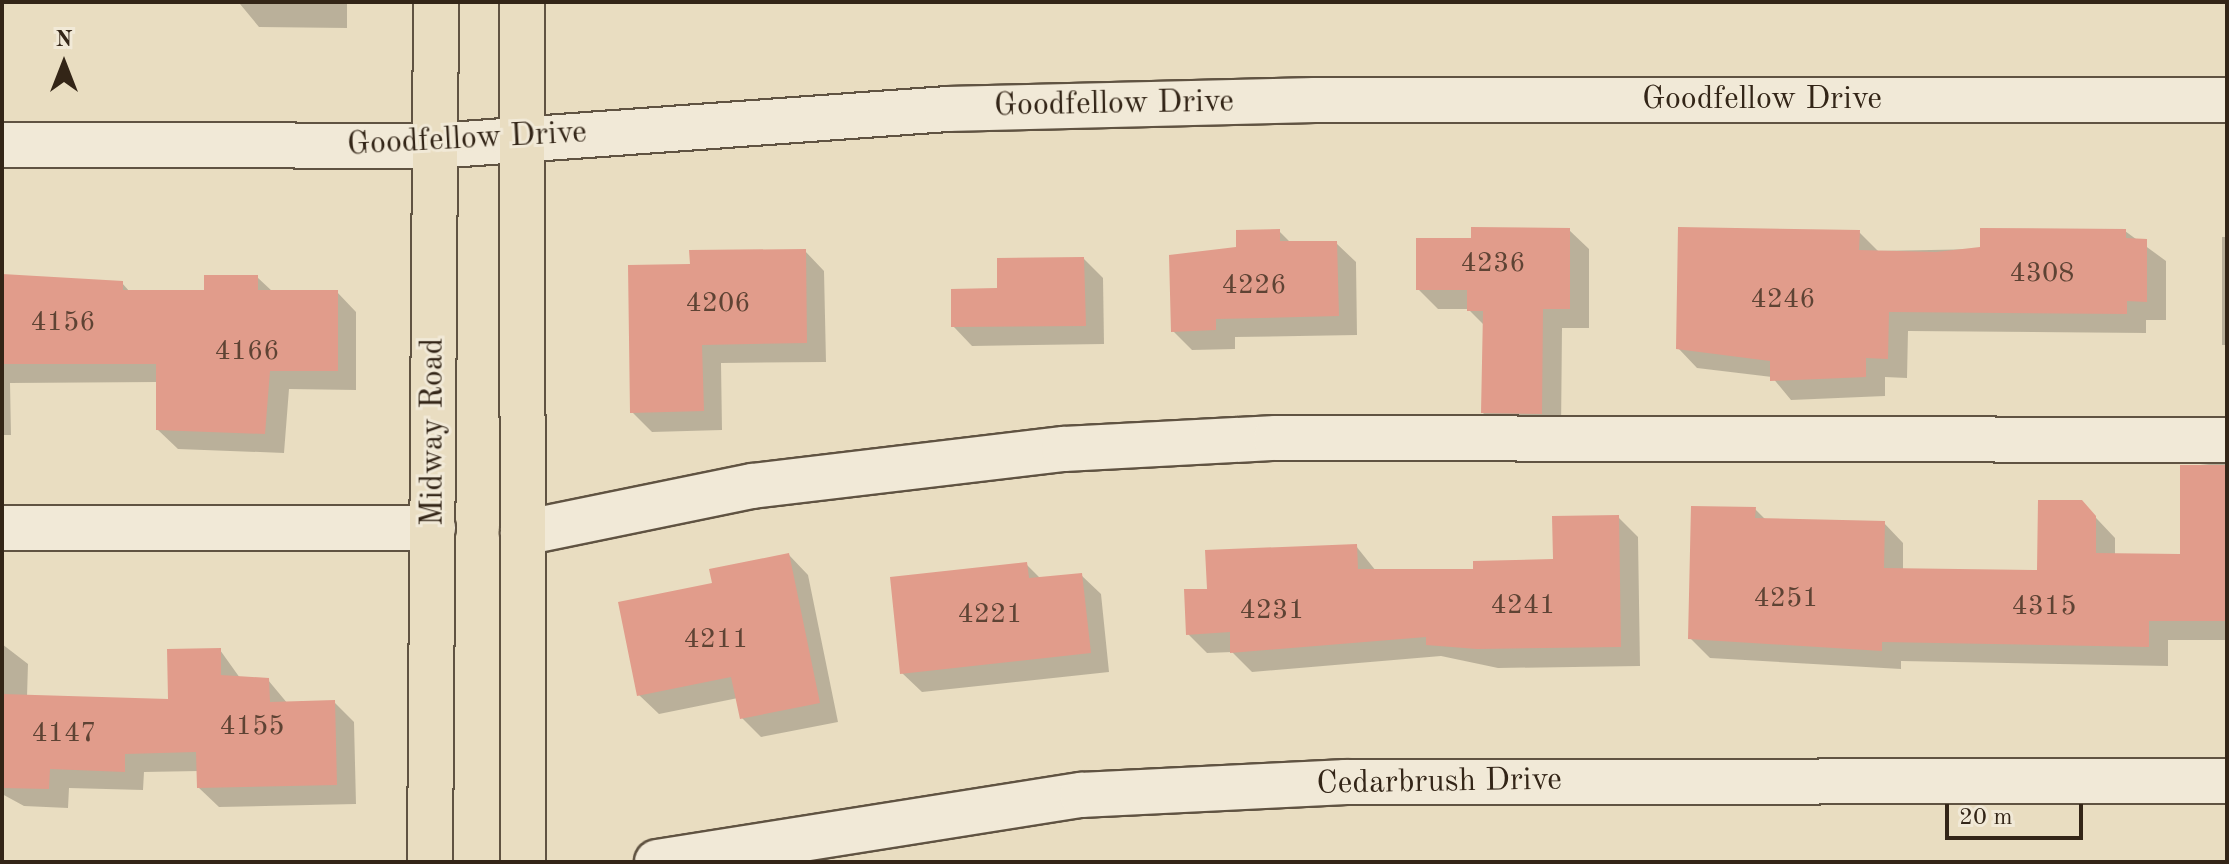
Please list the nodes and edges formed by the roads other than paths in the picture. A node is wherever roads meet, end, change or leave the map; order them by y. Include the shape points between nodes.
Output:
1 (436, 2) edge
2 (522, 2) edge
3 (2227, 100) edge
4 (523, 139) junction
5 (2, 145) edge
6 (435, 146) junction
7 (2227, 440) edge
8 (2, 528) edge
9 (433, 528) junction
10 (523, 533) junction
11 (2227, 781) edge
12 (430, 862) edge
13 (523, 862) edge
14 (657, 862) edge

1 - 6 main road, Midway Road
2 - 4 main road
3 - 4 street, Goodfellow Drive via 1315,100 947,109
4 - 6 street, Goodfellow Drive
4 - 10 main road
5 - 6 street, Goodfellow Drive
6 - 9 main road, Midway Road
7 - 10 street via 1276,438 1064,449 767,484
8 - 9 street
9 - 12 main road, Midway Road
10 - 13 main road
11 - 14 street, Cedarbrush Drive via 1345,782 1082,795

